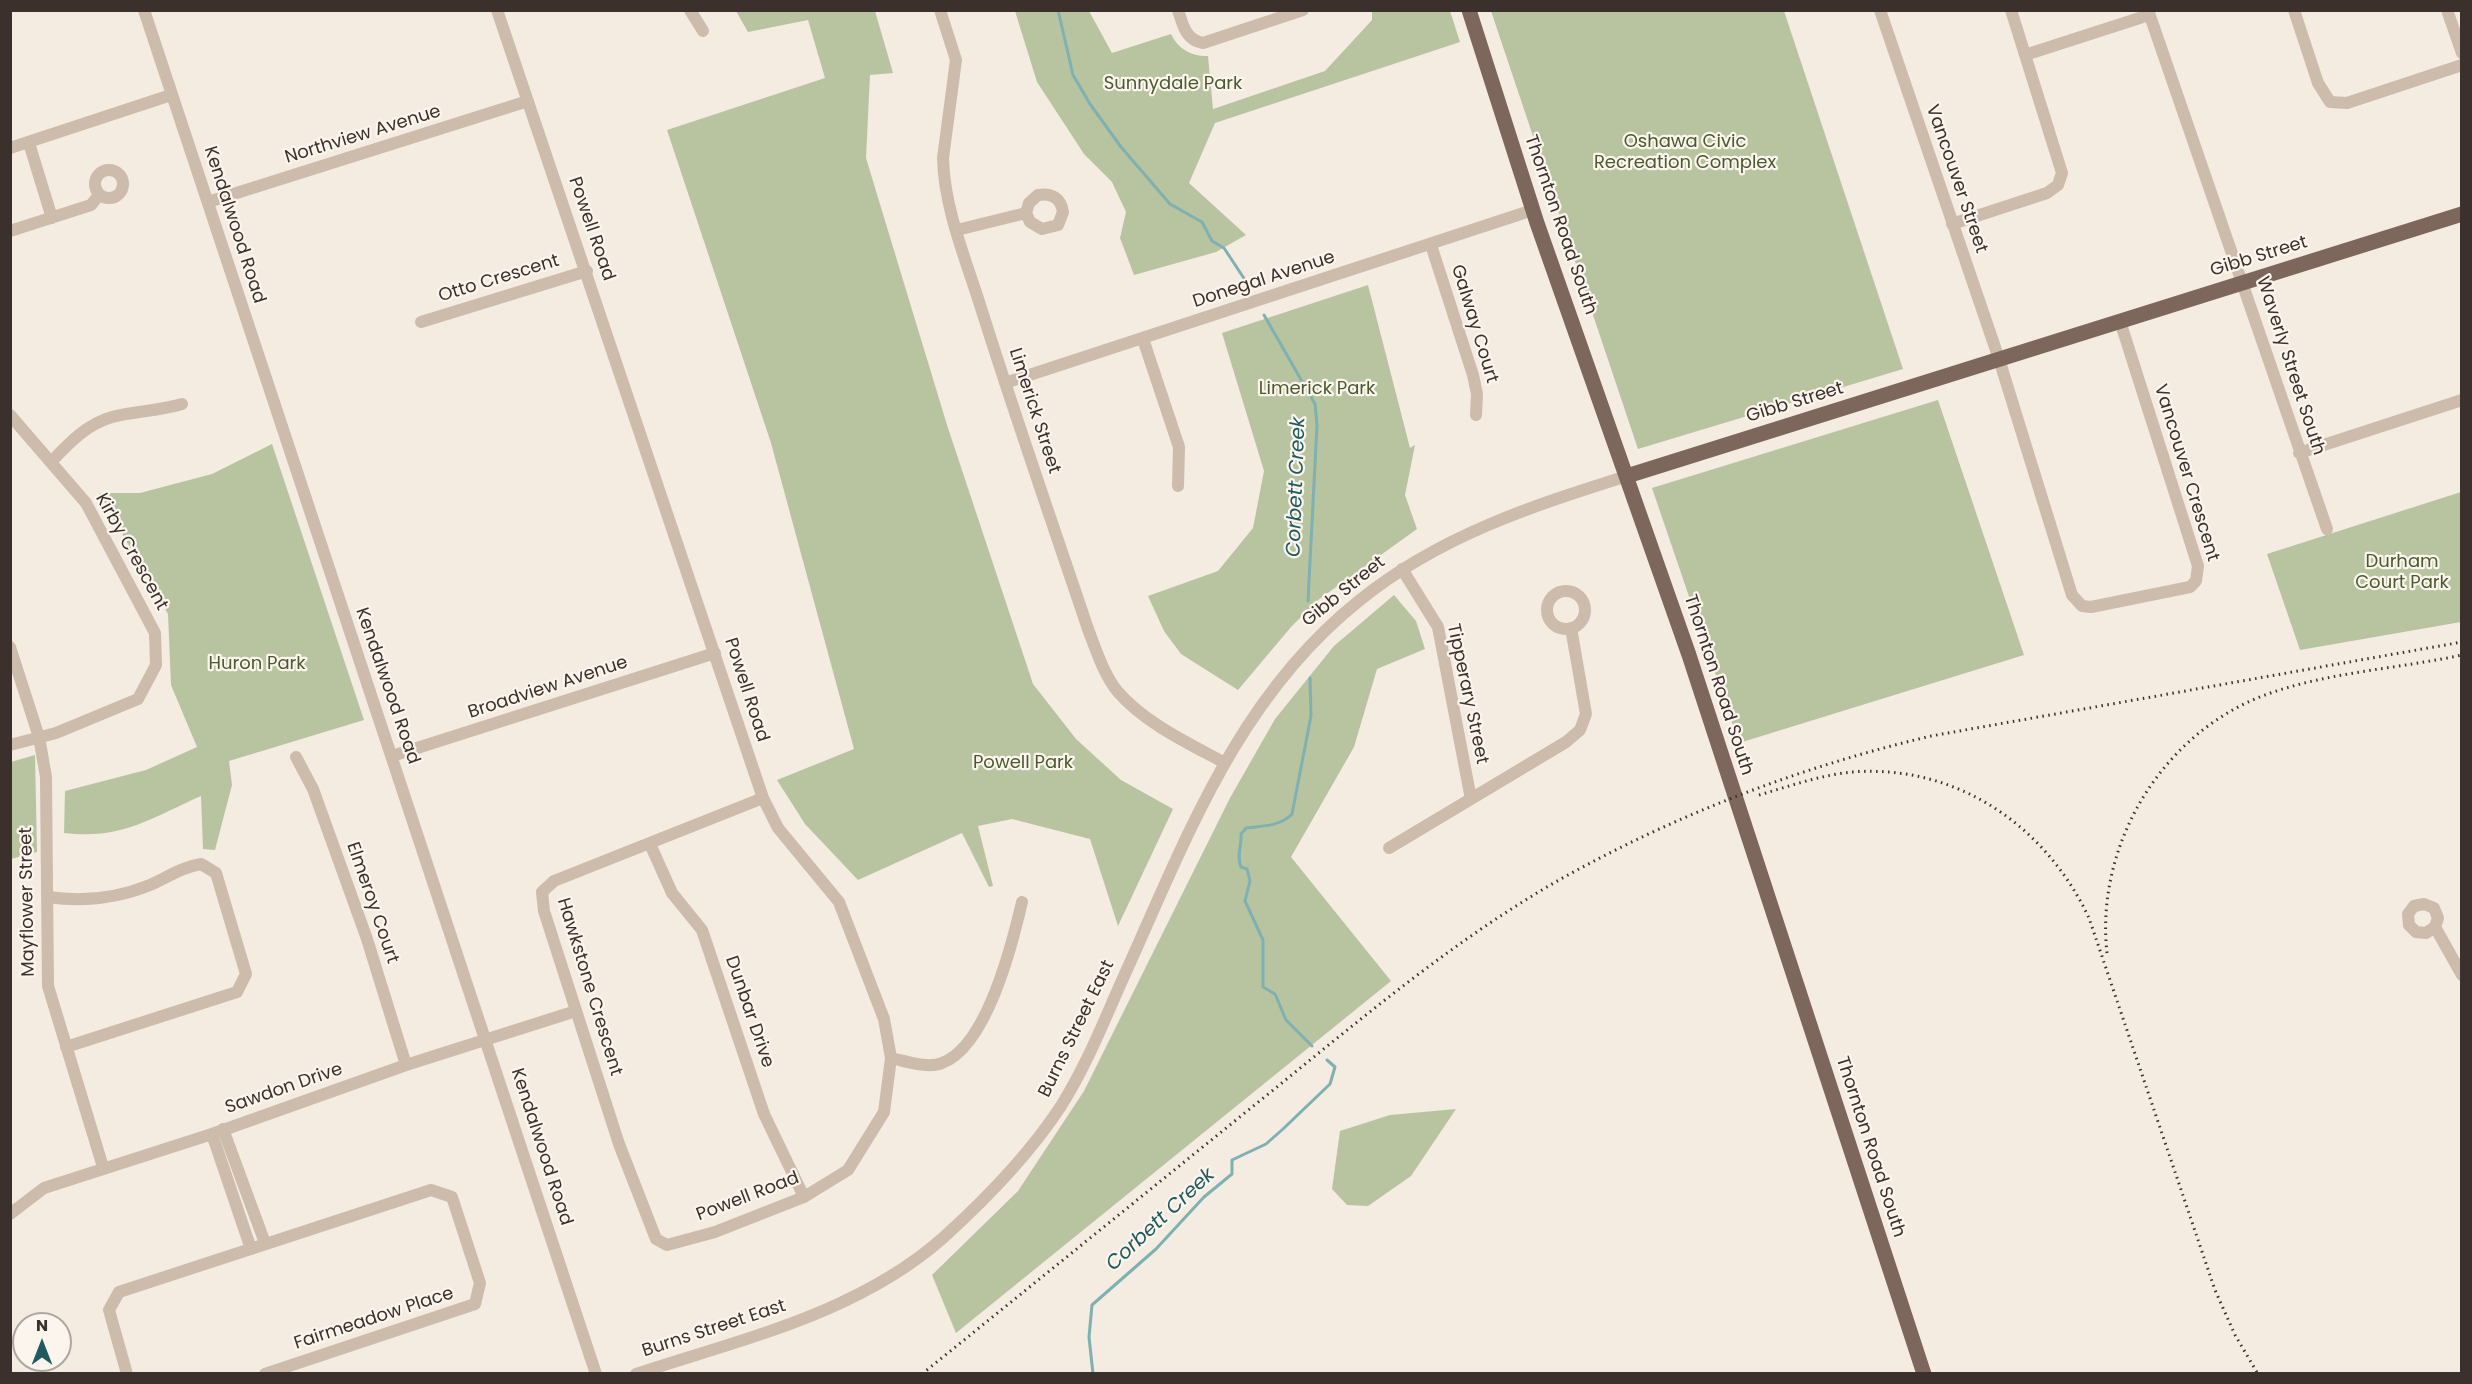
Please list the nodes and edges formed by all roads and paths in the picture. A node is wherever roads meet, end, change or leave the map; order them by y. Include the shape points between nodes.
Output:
1 (144, 10) edge
2 (497, 10) edge
3 (690, 10) edge
4 (940, 10) edge
5 (1178, 10) edge
6 (1303, 10) edge
7 (1468, 10) edge
8 (1880, 10) edge
9 (2011, 10) edge
10 (2294, 10) edge
11 (2447, 10) edge
12 (2149, 13) edge
13 (703, 31) dead end
14 (2462, 53) edge
15 (2025, 55) junction
16 (2462, 66) edge
17 (171, 95) junction
18 (528, 101) junction
19 (29, 142) junction
20 (10, 148) edge
21 (99, 195) dead end
22 (208, 202) junction
23 (1533, 210) junction
24 (1026, 213) dead end
25 (2462, 214) edge
26 (52, 218) junction
27 (1952, 224) junction
28 (957, 230) junction
29 (10, 231) edge
30 (1431, 245) junction
31 (587, 271) junction
32 (2243, 282) junction
33 (421, 321) dead end
34 (2120, 321) junction
35 (1143, 339) junction
36 (1999, 359) junction
37 (1005, 383) junction
38 (2462, 400) edge
39 (182, 404) dead end
40 (10, 415) edge
41 (1476, 415) dead end
42 (2299, 453) junction
43 (52, 461) junction
44 (1627, 477) junction
45 (1178, 486) dead end
46 (2327, 529) dead end
47 (1402, 569) junction
48 (1571, 628) dead end
49 (10, 647) edge
50 (715, 653) junction
51 (39, 737) junction
52 (10, 745) edge
53 (392, 756) junction
54 (296, 757) dead end
55 (1223, 762) junction
56 (763, 798) junction
57 (1471, 799) junction
58 (650, 844) junction
59 (1389, 848) dead end
60 (48, 897) junction
61 (1022, 902) dead end
62 (2435, 927) dead end
63 (2462, 975) edge
64 (576, 1011) junction
65 (487, 1040) junction
66 (66, 1047) junction
67 (891, 1058) junction
68 (406, 1065) junction
69 (218, 1131) junction
70 (103, 1167) junction
71 (804, 1197) junction
72 (10, 1214) edge
73 (265, 1243) junction
74 (667, 1245) joint
75 (252, 1249) junction
76 (128, 1374) edge
77 (265, 1374) edge
78 (596, 1374) edge
79 (636, 1374) edge
80 (1924, 1374) edge

1 - 17 street, Kendalwood Road
2 - 18 street, Powell Road
3 - 13 street
4 - 28 street, Limerick Street via 956,60 943,174
5 - 6 street via 1189,36 1203,43
7 - 23 main road, Thornton Road South
8 - 27 street, Vancouver Street
9 - 15 street
10 - 16 street via 2318,83 2330,102 2347,103
11 - 14 street
12 - 15 street
12 - 32 street, Waverly Street South
15 - 27 street via 2062,173 2058,185 2047,193
17 - 19 street
17 - 22 street, Kendalwood Road
18 - 22 street, Northview Avenue
18 - 31 street, Powell Road
19 - 20 street
19 - 26 street
21 - 26 street via 91,205
22 - 53 street, Kendalwood Road
23 - 30 street, Donegal Avenue
23 - 44 main road, Thornton Road South
24 - 28 street
25 - 32 main road, Gibb Street
26 - 29 street
27 - 36 street, Vancouver Street
28 - 37 street, Limerick Street
30 - 35 street, Donegal Avenue
30 - 41 street, Galway Court via 1473,375
31 - 33 street, Otto Crescent
31 - 50 street, Powell Road
32 - 34 main road, Gibb Street
32 - 42 street, Waverly Street South
34 - 36 main road, Gibb Street
34 - 36 street, Vancouver Crescent via 2198,566 2196,580 2190,587 2091,607 2076,602
35 - 37 street, Donegal Avenue
35 - 45 street via 1179,447
36 - 44 main road, Gibb Street
37 - 55 street, Limerick Street via 1088,629 1117,691 1136,710
38 - 42 street
39 - 43 street via 98,423
40 - 43 street, Kirby Crescent
42 - 46 street, Waverly Street South
43 - 51 street, Kirby Crescent via 86,503 155,633 156,665 138,699
44 - 47 street, Gibb Street via 1500,518
44 - 80 main road, Thornton Road South
47 - 55 street, Gibb Street via 1338,618 1294,662 1248,721
47 - 57 street, Tipperary Street via 1438,627
48 - 57 street via 1586,714 1580,730
49 - 51 street, Mayflower Street
50 - 53 street, Broadview Avenue
50 - 56 street, Powell Road
51 - 52 street, Kirby Crescent
51 - 60 street, Mayflower Street via 46,777
53 - 65 street, Kendalwood Road
54 - 68 street, Elmeroy Court via 314,789
55 - 79 street, Burns Street East via 1082,1067 1043,1132 1010,1173 942,1239 877,1287 804,1319
56 - 58 street, Hawkstone Crescent
56 - 67 street, Powell Road via 778,828 839,902 884,1019
57 - 59 street
58 - 64 street, Hawkstone Crescent via 554,881 542,892 544,911
58 - 71 street, Dunbar Drive via 672,893 702,930 764,1114
60 - 66 street, Mayflower Street via 48,986
60 - 66 street via 109,897 201,864 216,873 246,974 237,992
61 - 67 street via 1008,960 974,1036 941,1064
62 - 63 street
64 - 65 street, Sawdon Drive
64 - 74 street, Hawkstone Crescent via 619,1144 656,1239
65 - 68 street, Sawdon Drive
65 - 78 street, Kendalwood Road
66 - 70 street, Mayflower Street
67 - 71 street, Powell Road via 884,1112 848,1170
68 - 69 street, Sawdon Drive
69 - 70 street, Sawdon Drive
69 - 73 street
69 - 75 street
70 - 72 street, Sawdon Drive via 44,1188
71 - 74 street, Powell Road via 715,1232
73 - 75 street, Fairmeadow Place
73 - 77 street, Fairmeadow Place via 431,1190 452,1197 480,1283 475,1304
75 - 76 street, Fairmeadow Place via 119,1292 109,1310

